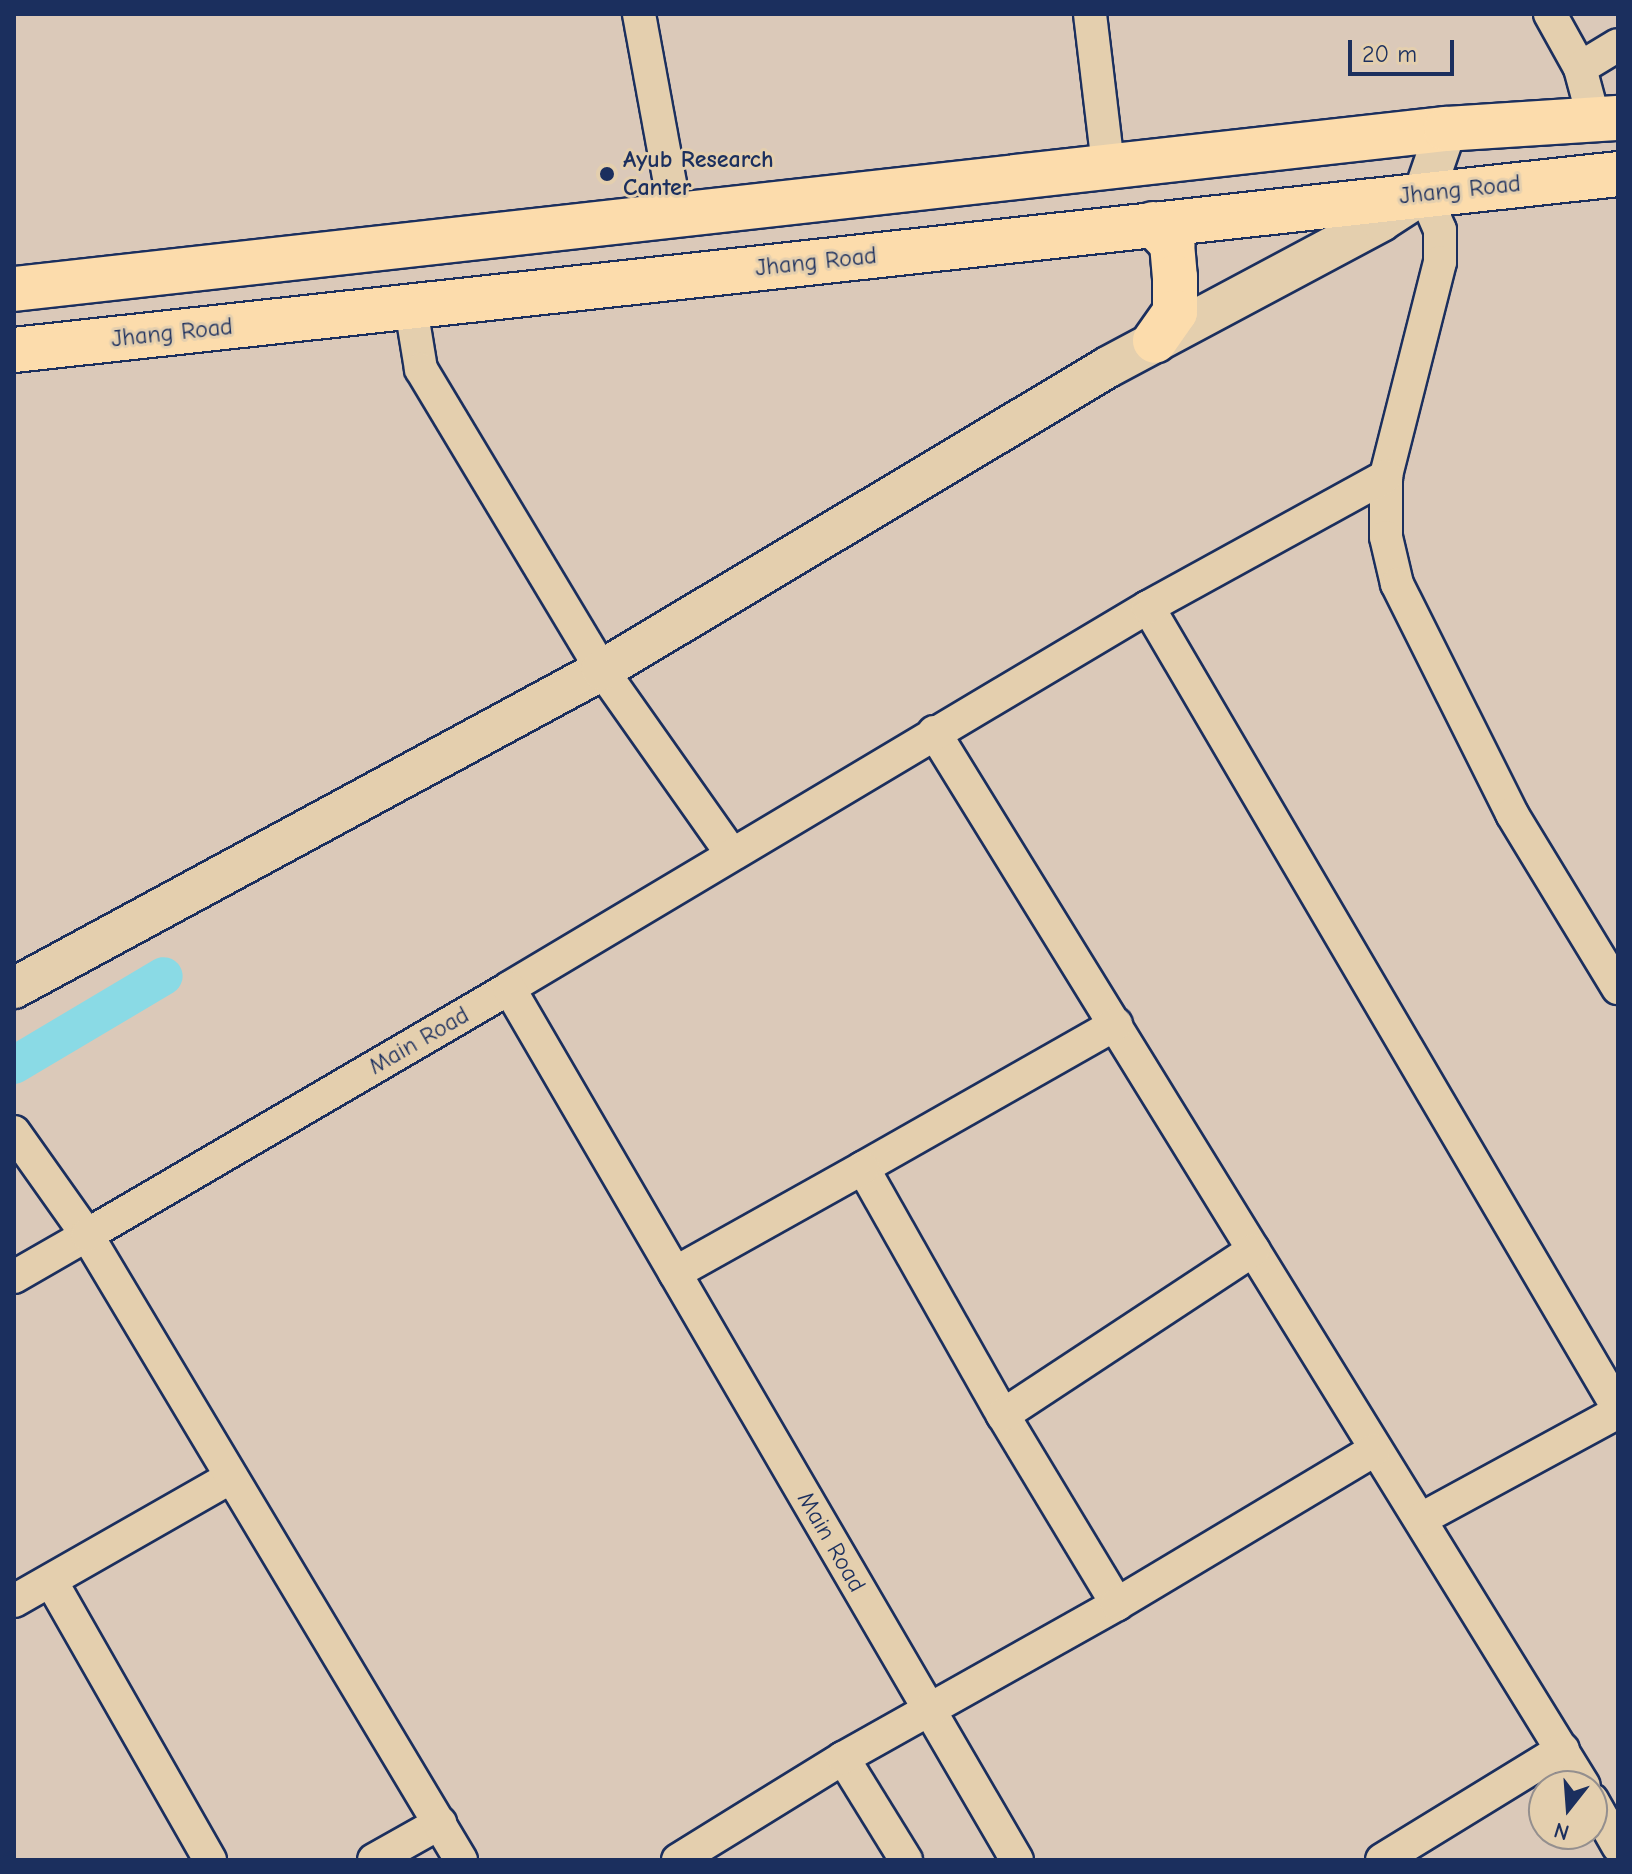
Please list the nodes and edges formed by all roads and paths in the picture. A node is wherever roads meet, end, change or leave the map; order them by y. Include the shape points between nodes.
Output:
1 (639, 14) edge
2 (1090, 14) edge
3 (1550, 14) edge
4 (1618, 45) edge
5 (1580, 68) junction
6 (1606, 119) edge
7 (1446, 129) junction
8 (1108, 166) junction
9 (1618, 174) edge
10 (1424, 193) junction
11 (676, 215) junction
12 (1153, 224) junction
13 (14, 289) edge
14 (411, 308) junction
15 (1155, 341) junction
16 (14, 350) edge
17 (1386, 476) junction
18 (1148, 607) junction
19 (602, 670) junction
20 (934, 732) junction
21 (732, 854) junction
22 (14, 988) edge
23 (509, 988) junction
24 (1618, 988) edge
25 (1116, 1024) junction
26 (14, 1132) edge
27 (863, 1168) junction
28 (87, 1235) junction
29 (1253, 1250) junction
30 (675, 1273) junction
31 (14, 1277) edge
32 (1618, 1410) edge
33 (1003, 1415) junction
34 (1374, 1450) junction
35 (231, 1477) junction
36 (1421, 1519) junction
37 (51, 1581) junction
38 (14, 1601) edge
39 (1117, 1604) junction
40 (930, 1712) junction
41 (1563, 1749) junction
42 (843, 1758) junction
43 (1575, 1770) edge
44 (440, 1823) junction
45 (1608, 1828) edge
46 (1618, 1846) edge
47 (210, 1860) edge
48 (374, 1860) edge
49 (461, 1860) edge
50 (678, 1860) edge
51 (906, 1860) edge
52 (1017, 1860) edge
53 (1382, 1860) edge

1 - 11 street
2 - 8 street
3 - 5 street
4 - 5 street
5 - 6 street
6 - 7 highway
7 - 8 highway
7 - 10 street
8 - 11 highway
9 - 10 highway, Jhang Road
10 - 12 highway, Jhang Road
10 - 15 street
10 - 17 street via 1440,230 1440,262
11 - 13 highway
12 - 14 highway, Jhang Road
12 - 15 highway via 1172,244 1175,277 1175,312
14 - 16 highway, Jhang Road
14 - 19 street via 421,369
15 - 19 street
17 - 18 street
17 - 24 street via 1386,537 1397,584 1512,814
18 - 20 street
18 - 32 street
19 - 21 street
19 - 22 street
20 - 21 street
20 - 25 street
21 - 23 street
23 - 28 street, Main Road
23 - 30 street, Main Road
25 - 27 street
25 - 29 street
26 - 28 street
27 - 30 street
27 - 33 street
28 - 31 street, Main Road
28 - 35 street
29 - 33 street
29 - 34 street
30 - 40 street, Main Road
32 - 36 street
33 - 39 street
34 - 36 street
34 - 39 street
35 - 37 street
35 - 44 street
36 - 41 street
37 - 38 street
37 - 47 street
39 - 40 street
40 - 42 street
40 - 52 street, Main Road
41 - 43 street
41 - 53 street
42 - 50 street
42 - 51 street
44 - 48 street
44 - 49 street
45 - 46 street

